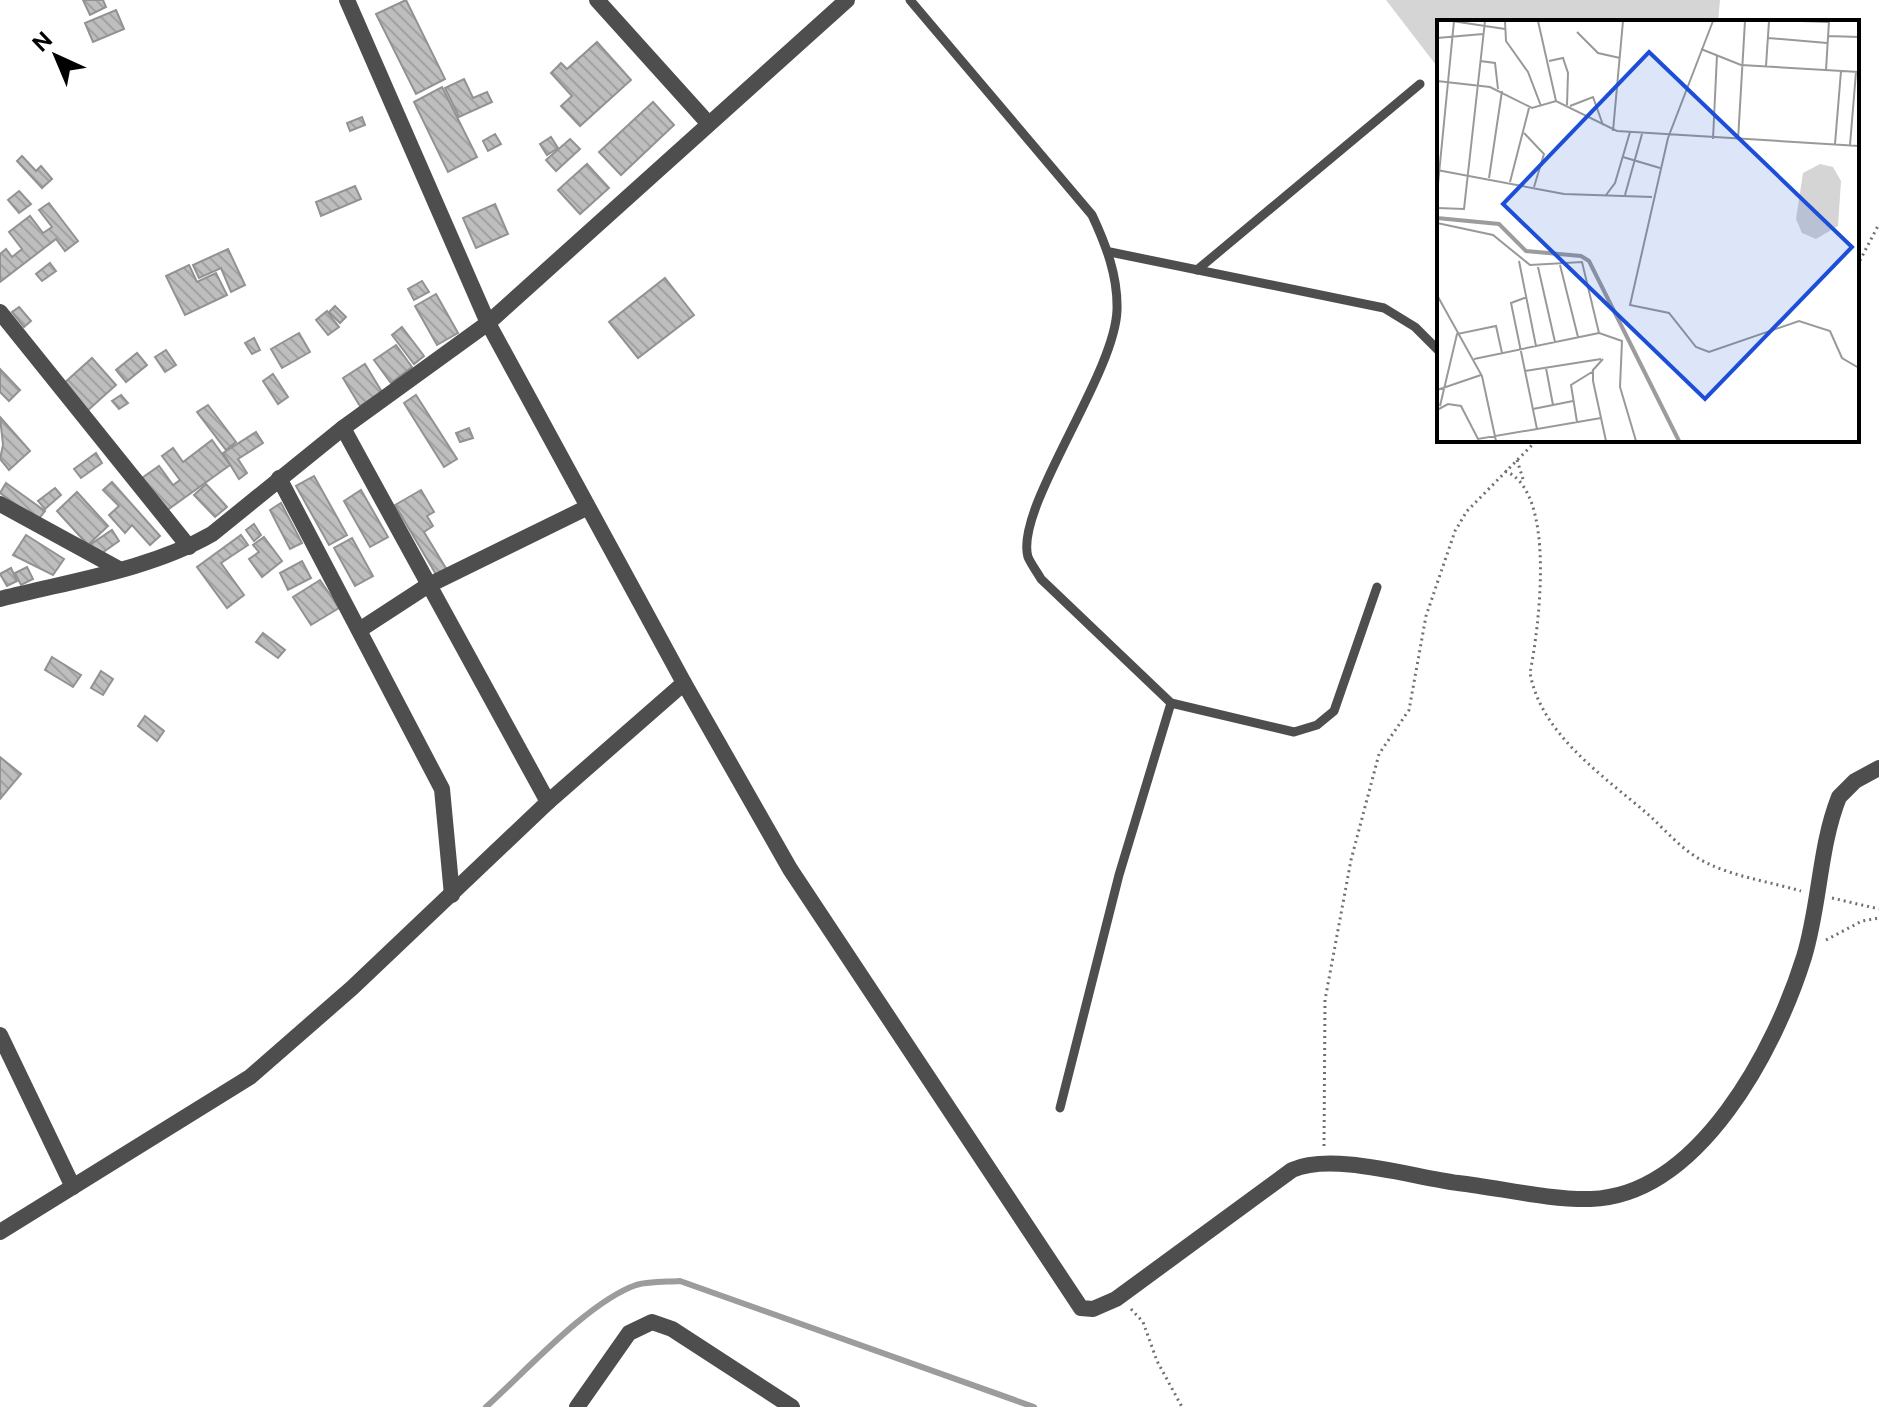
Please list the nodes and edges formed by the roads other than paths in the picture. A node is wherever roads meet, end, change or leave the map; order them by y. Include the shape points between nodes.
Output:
1 (347, 0) edge
2 (597, 0) edge
3 (819, 0) edge
4 (847, 0) edge
5 (910, 0) edge
6 (831, 14) junction
7 (1420, 84) dead end
8 (708, 123) junction
9 (1110, 252) junction
10 (1197, 270) junction
11 (0, 312) edge
12 (488, 323) junction
13 (1437, 349) edge
14 (343, 428) junction
15 (279, 478) junction
16 (0, 504) edge
17 (586, 508) junction
18 (189, 547) junction
19 (119, 569) junction
20 (427, 586) junction
21 (1377, 587) dead end
22 (0, 599) edge
23 (361, 629) junction
24 (684, 683) junction
25 (1171, 703) junction
26 (1879, 768) edge
27 (548, 802) junction
28 (452, 895) junction
29 (0, 1035) edge
30 (1060, 1108) dead end
31 (73, 1187) junction
32 (0, 1232) edge
33 (577, 1407) edge
34 (792, 1407) edge

1 - 12 street
2 - 8 street
3 - 6 street
4 - 6 street
5 - 9 lane via 1092,215
6 - 8 street
7 - 10 lane
8 - 12 street
9 - 10 lane
9 - 25 lane via 1117,310 1106,359 1050,477 1028,533 1028,556 1041,579
10 - 13 lane via 1384,308
11 - 18 street
12 - 14 street
12 - 17 street
14 - 15 street
14 - 20 street
15 - 18 street
15 - 23 street
16 - 19 street
17 - 20 street
17 - 24 street
18 - 19 street
19 - 22 street
20 - 23 street
20 - 27 street
21 - 25 lane via 1334,711 1317,725 1294,732
23 - 28 street via 442,789
24 - 26 street via 790,869 1073,1297 1081,1308 1093,1309 1292,1170 1324,1161 1414,1178 1592,1199 1649,1183 1680,1163 1714,1130 1771,1034 1804,957 1839,797
24 - 27 street
25 - 30 lane via 1119,875
27 - 28 street
28 - 31 street via 250,1077
29 - 31 street
31 - 32 street
33 - 34 street via 629,1333 652,1322 672,1329

